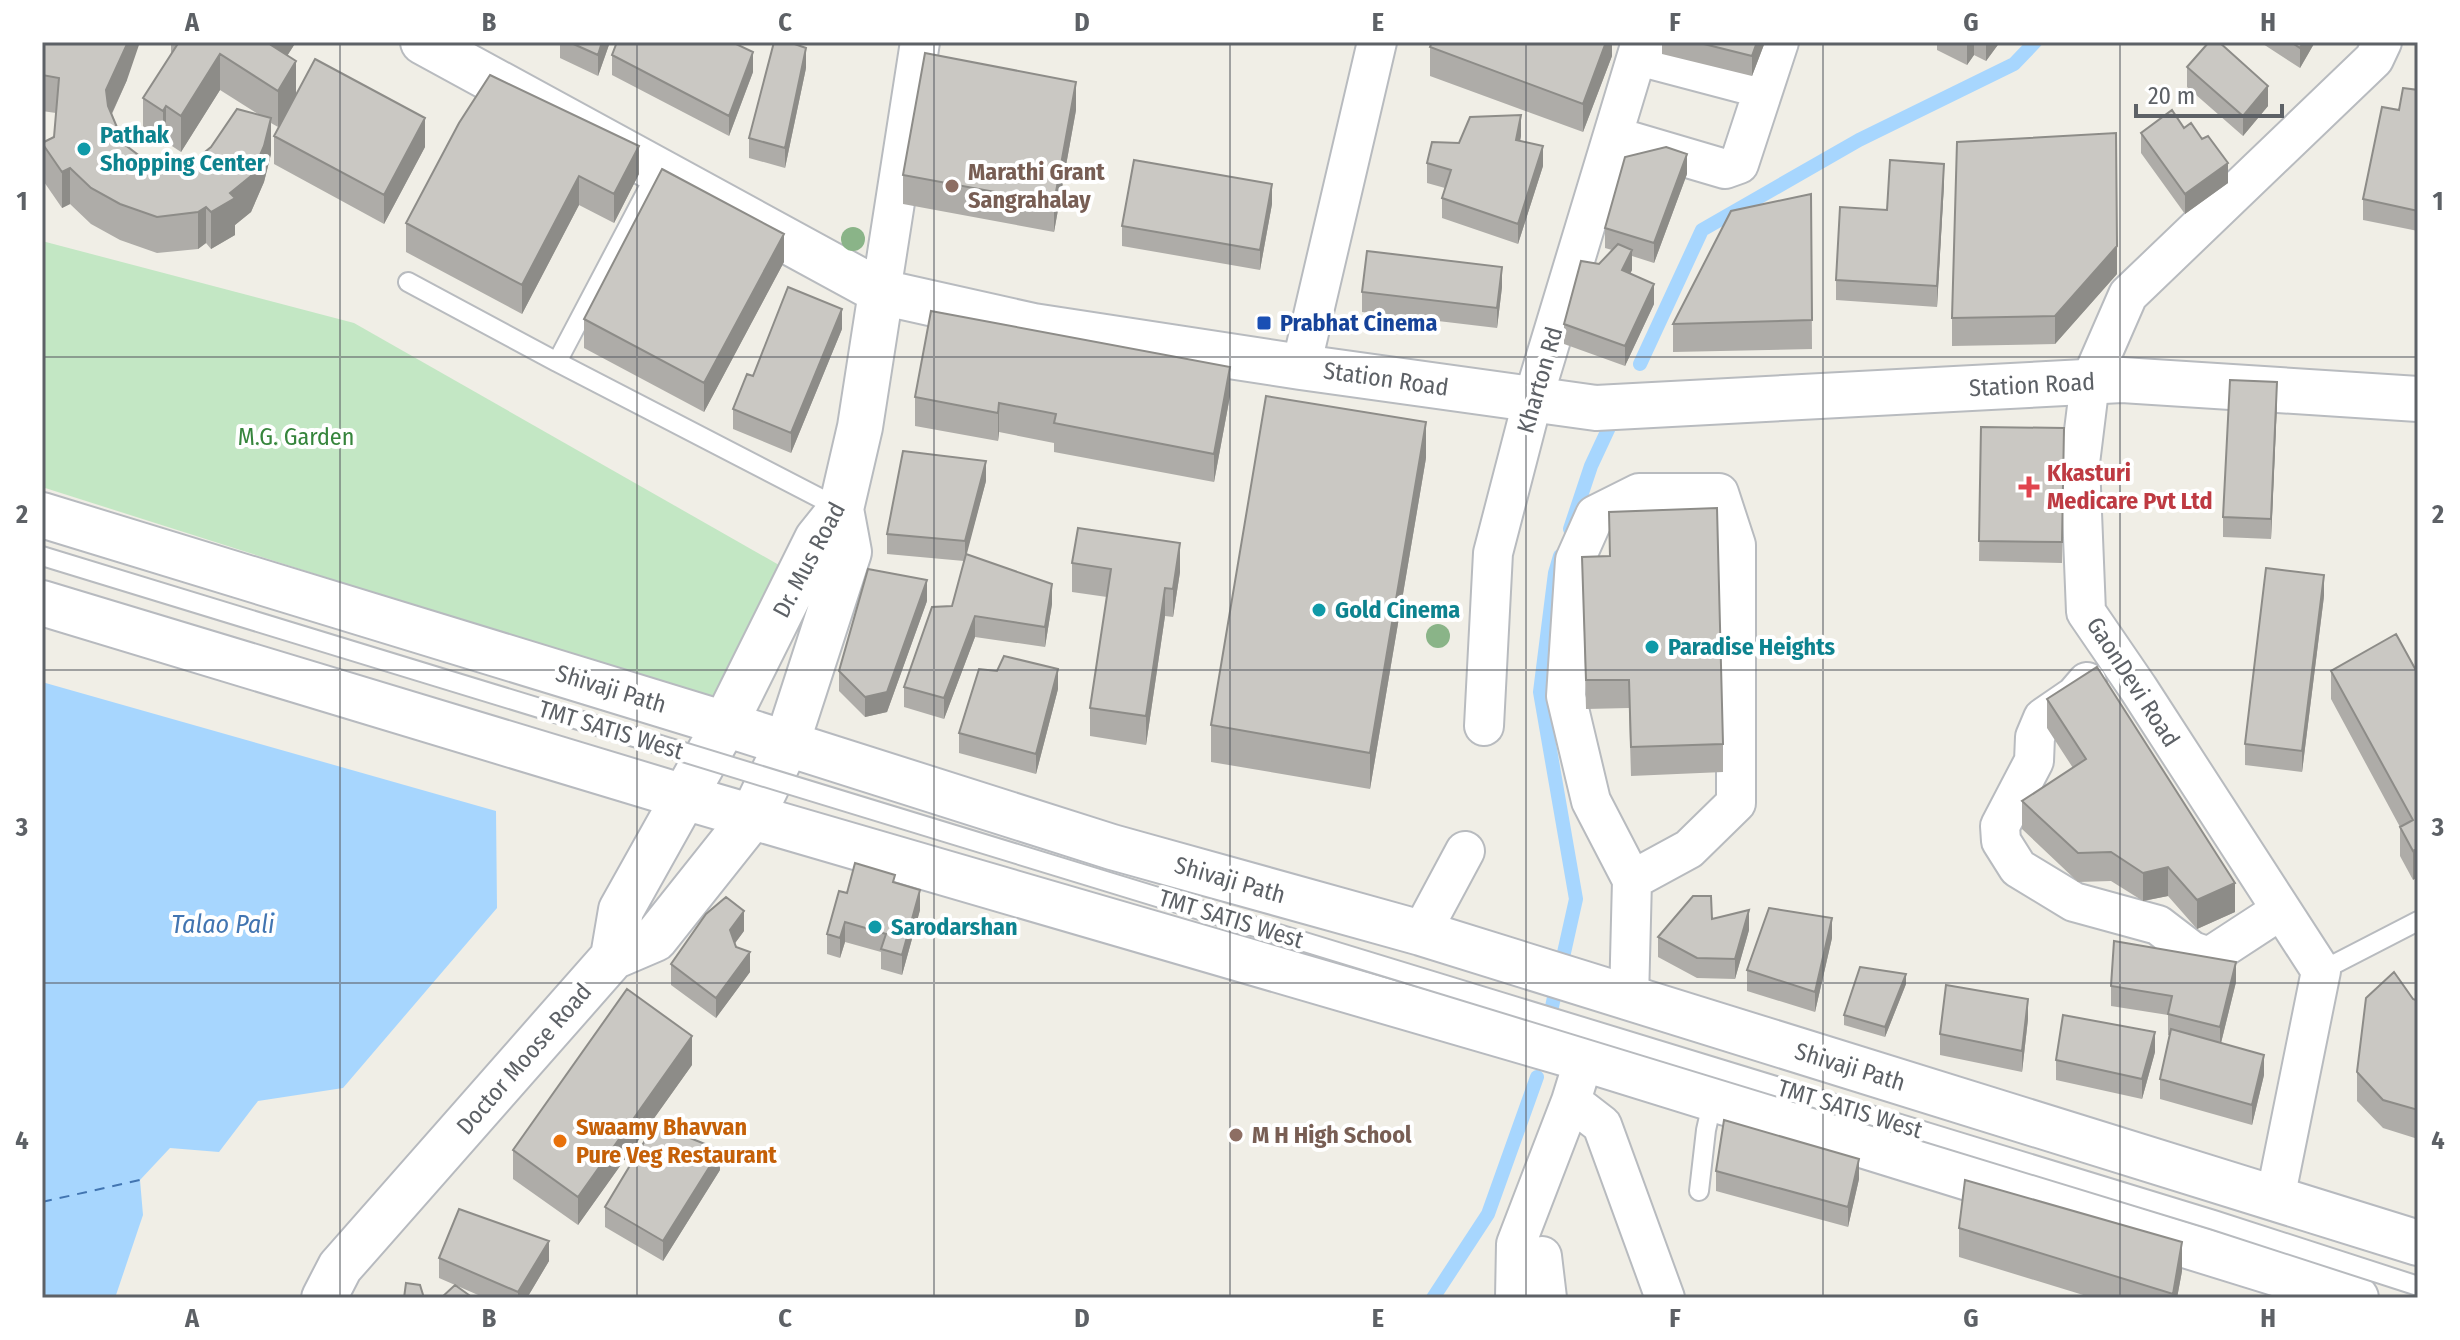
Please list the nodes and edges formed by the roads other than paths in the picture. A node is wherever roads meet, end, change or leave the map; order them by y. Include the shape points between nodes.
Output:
1 (423, 42) edge
2 (920, 42) edge
3 (1377, 42) edge
4 (1779, 42) edge
5 (2382, 42) edge
6 (1640, 49) edge
7 (1763, 89) junction
8 (1613, 136) junction
9 (658, 170) junction
10 (408, 282) dead end
11 (881, 292) junction
12 (557, 362) junction
13 (1301, 367) junction
14 (2090, 382) junction
15 (1533, 399) junction
16 (2418, 399) edge
17 (841, 509) junction
18 (42, 515) edge
19 (42, 556) edge
20 (42, 603) edge
21 (2113, 652) junction
22 (725, 724) junction
23 (1484, 726) dead end
24 (786, 746) junction
25 (684, 797) junction
26 (752, 817) junction
27 (1465, 851) dead end
28 (1632, 880) junction
29 (2281, 910) junction
30 (2418, 921) edge
31 (1421, 933) junction
32 (613, 957) junction
33 (2321, 971) junction
34 (1629, 999) junction
35 (1584, 1059) junction
36 (1713, 1099) junction
37 (1571, 1101) junction
38 (1699, 1191) dead end
39 (2275, 1199) junction
40 (2418, 1243) edge
41 (1542, 1256) dead end
42 (2255, 1282) edge
43 (2418, 1286) edge
44 (324, 1298) edge
45 (1515, 1298) edge
46 (1547, 1298) edge
47 (1665, 1298) edge
48 (2356, 1298) edge

1 - 9 main road, Station Road
2 - 11 street
3 - 13 street
4 - 7 street
5 - 14 street, GaonDevi Road via 2374,59 2128,295
6 - 7 street
6 - 8 street, Kharton Rd
7 - 8 street via 1739,164 1725,169
8 - 15 street, Kharton Rd
9 - 11 main road, Station Road
9 - 12 lane
10 - 12 lane
11 - 13 main road, Station Road via 1033,326
11 - 17 main road, Dr. Mus Road
12 - 17 lane
13 - 15 main road, Station Road
14 - 15 main road, Station Road via 1596,408
14 - 16 main road, Station Road
14 - 21 street, GaonDevi Road via 2080,463 2086,612
15 - 23 street, Kharton Rd via 1493,553
17 - 22 main road, Dr. Mus Road via 817,539
17 - 24 main road via 849,552
18 - 22 main road, Shivaji Path
19 - 43 lane, TMT SATIS West, bridge
20 - 25 main road
21 - 29 street, GaonDevi Road
21 - 29 street via 2075,696 2043,718 2034,761 2000,826 2001,841 2018,868 2074,902 2158,925 2209,957
22 - 24 main road, Shivaji Path
22 - 25 main road, Dr. Mus Road
24 - 26 main road
24 - 31 main road, Shivaji Path via 1112,847
25 - 26 main road
25 - 32 main road via 621,910
26 - 32 main road via 655,939
26 - 35 main road
27 - 31 street
28 - 28 street via 1591,801 1566,696 1575,560 1595,515 1639,493 1719,493 1736,545 1736,803 1689,849
28 - 34 street
29 - 33 street, GaonDevi Road
30 - 33 lane
31 - 34 main road, Shivaji Path
32 - 44 main road, Doctor Moose Road via 340,1267
33 - 39 street
34 - 39 main road, Shivaji Path
35 - 36 main road
35 - 37 street
36 - 38 lane
36 - 42 main road
37 - 45 street via 1516,1244
37 - 47 street via 1602,1125
39 - 40 main road, Shivaji Path
39 - 42 main road
41 - 46 street
42 - 48 main road

